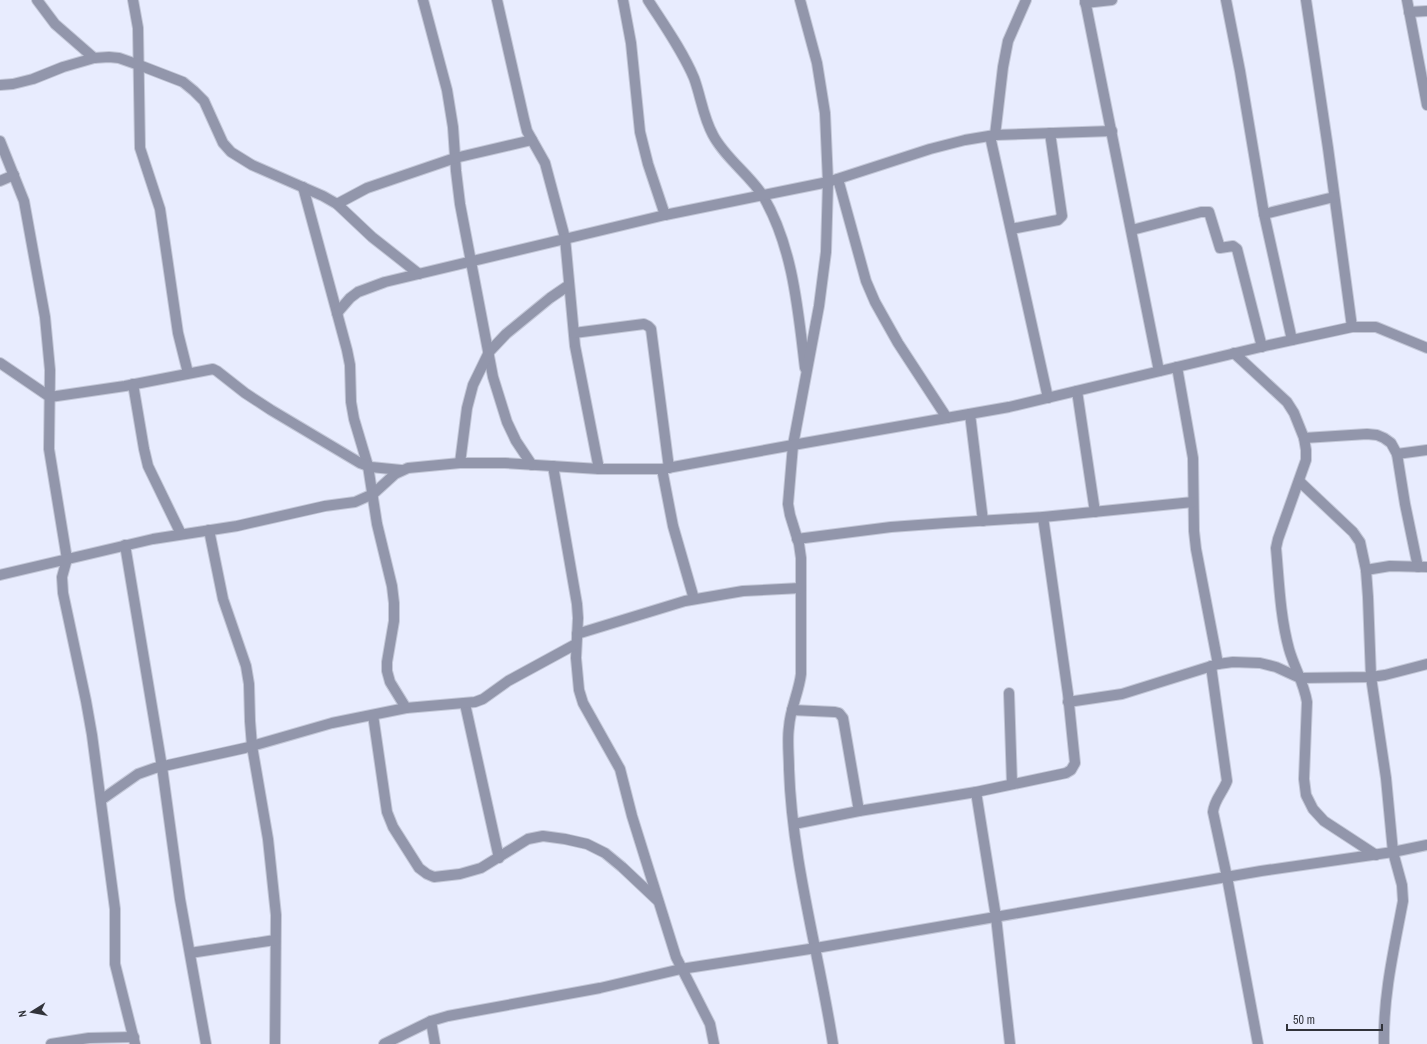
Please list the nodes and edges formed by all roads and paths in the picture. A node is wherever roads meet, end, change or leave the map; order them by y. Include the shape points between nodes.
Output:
1 (37, 0) edge
2 (133, 0) edge
3 (423, 0) edge
4 (497, 0) edge
5 (623, 0) edge
6 (648, 0) edge
7 (800, 0) edge
8 (1026, 0) edge
9 (1112, 0) edge
10 (1226, 0) edge
11 (1306, 0) edge
12 (1406, 0) edge
13 (1085, 2) edge
14 (1427, 10) edge
15 (1409, 12) junction
16 (94, 58) junction
17 (139, 65) junction
18 (0, 85) edge
19 (1426, 94) edge
20 (1427, 105) edge
21 (1112, 131) junction
22 (1050, 133) junction
23 (992, 136) junction
24 (532, 140) junction
25 (0, 141) edge
26 (455, 158) junction
27 (14, 175) junction
28 (838, 179) junction
29 (0, 181) edge
30 (828, 182) junction
31 (303, 187) junction
32 (762, 195) junction
33 (1334, 197) junction
34 (337, 204) junction
35 (1264, 214) junction
36 (665, 215) junction
37 (1011, 229) junction
38 (1132, 230) junction
39 (564, 238) junction
40 (471, 261) junction
41 (419, 274) junction
42 (569, 284) junction
43 (337, 313) junction
44 (1352, 327) junction
45 (574, 333) junction
46 (1292, 340) junction
47 (1262, 347) junction
48 (1427, 348) edge
49 (489, 352) junction
50 (1234, 353) junction
51 (0, 363) edge
52 (1178, 367) junction
53 (1159, 371) junction
54 (188, 373) junction
55 (806, 380) junction
56 (133, 384) junction
57 (1077, 391) junction
58 (50, 397) junction
59 (1048, 398) junction
60 (970, 414) junction
61 (947, 418) junction
62 (1304, 438) junction
63 (793, 445) junction
64 (1427, 450) edge
65 (1397, 454) junction
66 (460, 463) junction
67 (532, 465) junction
68 (368, 466) junction
69 (552, 466) junction
70 (666, 468) junction
71 (401, 470) junction
72 (599, 470) junction
73 (1299, 481) junction
74 (373, 494) junction
75 (1193, 502) junction
76 (1096, 512) junction
77 (1043, 517) junction
78 (983, 521) junction
79 (209, 530) junction
80 (181, 534) junction
81 (797, 539) junction
82 (125, 545) junction
83 (67, 559) junction
84 (1422, 567) edge
85 (1366, 570) junction
86 (0, 576) edge
87 (801, 588) junction
88 (694, 599) junction
89 (577, 639) junction
90 (1427, 664) edge
91 (1215, 665) junction
92 (1300, 678) junction
93 (1371, 678) junction
94 (1009, 694) dead end
95 (1068, 702) junction
96 (465, 704) junction
97 (406, 708) junction
98 (792, 710) junction
99 (373, 715) junction
100 (252, 746) junction
101 (162, 767) junction
102 (1012, 784) junction
103 (976, 792) junction
104 (101, 800) junction
105 (859, 811) junction
106 (794, 824) junction
107 (1427, 845) edge
108 (1393, 852) junction
109 (1376, 855) junction
110 (499, 858) junction
111 (1227, 877) junction
112 (658, 901) junction
113 (996, 917) junction
114 (275, 940) junction
115 (816, 948) junction
116 (190, 953) junction
117 (681, 969) junction
118 (431, 1021) junction
119 (135, 1040) edge
120 (51, 1044) edge
121 (206, 1044) edge
122 (275, 1044) edge
123 (384, 1044) edge
124 (435, 1044) edge
125 (714, 1044) edge
126 (833, 1044) edge
127 (1010, 1044) edge
128 (1258, 1044) edge
129 (1384, 1044) edge

1 - 16 street via 55,24
2 - 17 street via 138,28
3 - 26 street via 447,90
4 - 24 street via 527,131
5 - 36 street via 640,132
6 - 32 street via 683,54 714,137
7 - 30 street via 817,63 825,113
8 - 23 street via 1008,41
9 - 13 street
10 - 35 street
11 - 33 street
12 - 15 street
13 - 21 street
14 - 15 street
15 - 19 street
16 - 17 street via 114,58
16 - 18 street via 63,66 33,79
17 - 31 street via 183,82 194,91 204,101 223,143 231,152 252,165
17 - 54 street via 140,148 164,226 178,333
19 - 20 street
21 - 22 street
21 - 38 street
22 - 23 street
22 - 37 street via 1062,216 1058,220
23 - 28 street via 930,149
23 - 37 street
24 - 26 street
24 - 39 street via 545,163
25 - 27 street
26 - 34 street via 367,188
26 - 40 street via 460,204
27 - 29 street
27 - 58 street via 24,201 45,317
28 - 30 street
28 - 61 street via 866,281 875,302 898,343
30 - 32 street
30 - 55 street via 824,267
31 - 34 street
31 - 43 street
32 - 36 street
32 - 55 street via 774,217 791,271
33 - 35 street
33 - 44 street
34 - 41 street via 372,237
35 - 46 street
36 - 39 street
37 - 59 street
38 - 47 street via 1201,212 1210,212 1220,248 1233,246 1237,250
38 - 53 street
39 - 40 street
39 - 42 street
40 - 41 street
40 - 49 street
41 - 43 street via 358,292
42 - 45 street
42 - 49 street via 506,334
43 - 68 street via 350,365 354,419
44 - 46 street
44 - 48 street via 1376,327
45 - 70 street via 644,324 651,329
45 - 72 street
46 - 47 street
47 - 50 street
49 - 66 street via 473,385 467,408
49 - 67 street via 493,377 507,422
50 - 52 street
50 - 62 street via 1287,402
51 - 58 street
52 - 53 street
52 - 75 street via 1193,458
53 - 57 street
54 - 56 street
54 - 68 street via 208,369 217,371 271,410
55 - 63 street
56 - 58 street
56 - 80 street via 148,466
57 - 59 street
57 - 76 street
58 - 83 street via 49,449
59 - 60 street
60 - 61 street
60 - 78 street
61 - 63 street
62 - 65 street via 1377,435 1391,442
62 - 73 street via 1306,460
63 - 70 street
63 - 81 street via 788,504
64 - 65 street
65 - 84 street via 1405,504
66 - 67 street
66 - 71 street
67 - 69 street
68 - 71 street
68 - 74 street
69 - 72 street
69 - 89 street via 576,604
70 - 72 street
70 - 88 street via 673,526
71 - 74 street
73 - 85 street via 1353,532 1360,542
73 - 92 street via 1276,548 1284,627 1289,650
74 - 79 street via 348,504 325,506
74 - 97 street via 394,603 387,671 390,682
75 - 76 street
75 - 91 street via 1196,549
76 - 77 street
77 - 78 street
77 - 95 street
78 - 81 street via 891,527
79 - 80 street
79 - 100 street via 223,599 247,672
80 - 82 street
81 - 87 street via 801,558
82 - 83 street
82 - 101 street
83 - 86 street
83 - 104 street via 62,577 63,593 86,701
84 - 85 street via 1390,566
85 - 93 street
87 - 88 street via 743,591
87 - 98 street via 801,674
88 - 89 street via 654,610
89 - 96 street via 483,699
89 - 112 street via 576,658 583,703 620,769
90 - 93 street
91 - 92 street via 1233,662 1260,663
91 - 95 street via 1122,694
91 - 111 street via 1227,780 1213,812
92 - 93 street
92 - 109 street via 1307,702 1304,779 1306,795 1313,809 1324,821
93 - 108 street via 1386,778
94 - 102 street
95 - 102 street via 1076,763 1074,767 1066,773
96 - 97 street
96 - 110 street
97 - 99 street
98 - 105 street via 835,712 843,718
98 - 106 street via 788,728
99 - 100 street via 332,723
99 - 110 street via 387,812 393,827 418,868 434,877 460,874 481,868
100 - 101 street
100 - 114 street via 268,839 276,915
101 - 104 street via 138,774
101 - 116 street
102 - 103 street
103 - 105 street
103 - 113 street
104 - 119 street via 115,909 115,964
105 - 106 street
106 - 115 street
107 - 108 street
108 - 109 street
108 - 129 street via 1402,885 1403,901 1386,995
109 - 111 street
110 - 112 street via 528,839 543,836 587,844 622,867
111 - 113 street
111 - 128 street
112 - 117 street
113 - 115 street
113 - 127 street
114 - 116 street
114 - 122 street
115 - 117 street
115 - 126 street
116 - 121 street
117 - 118 street via 600,988
117 - 125 street via 710,1024
118 - 123 street
118 - 124 street
119 - 120 street via 89,1038

